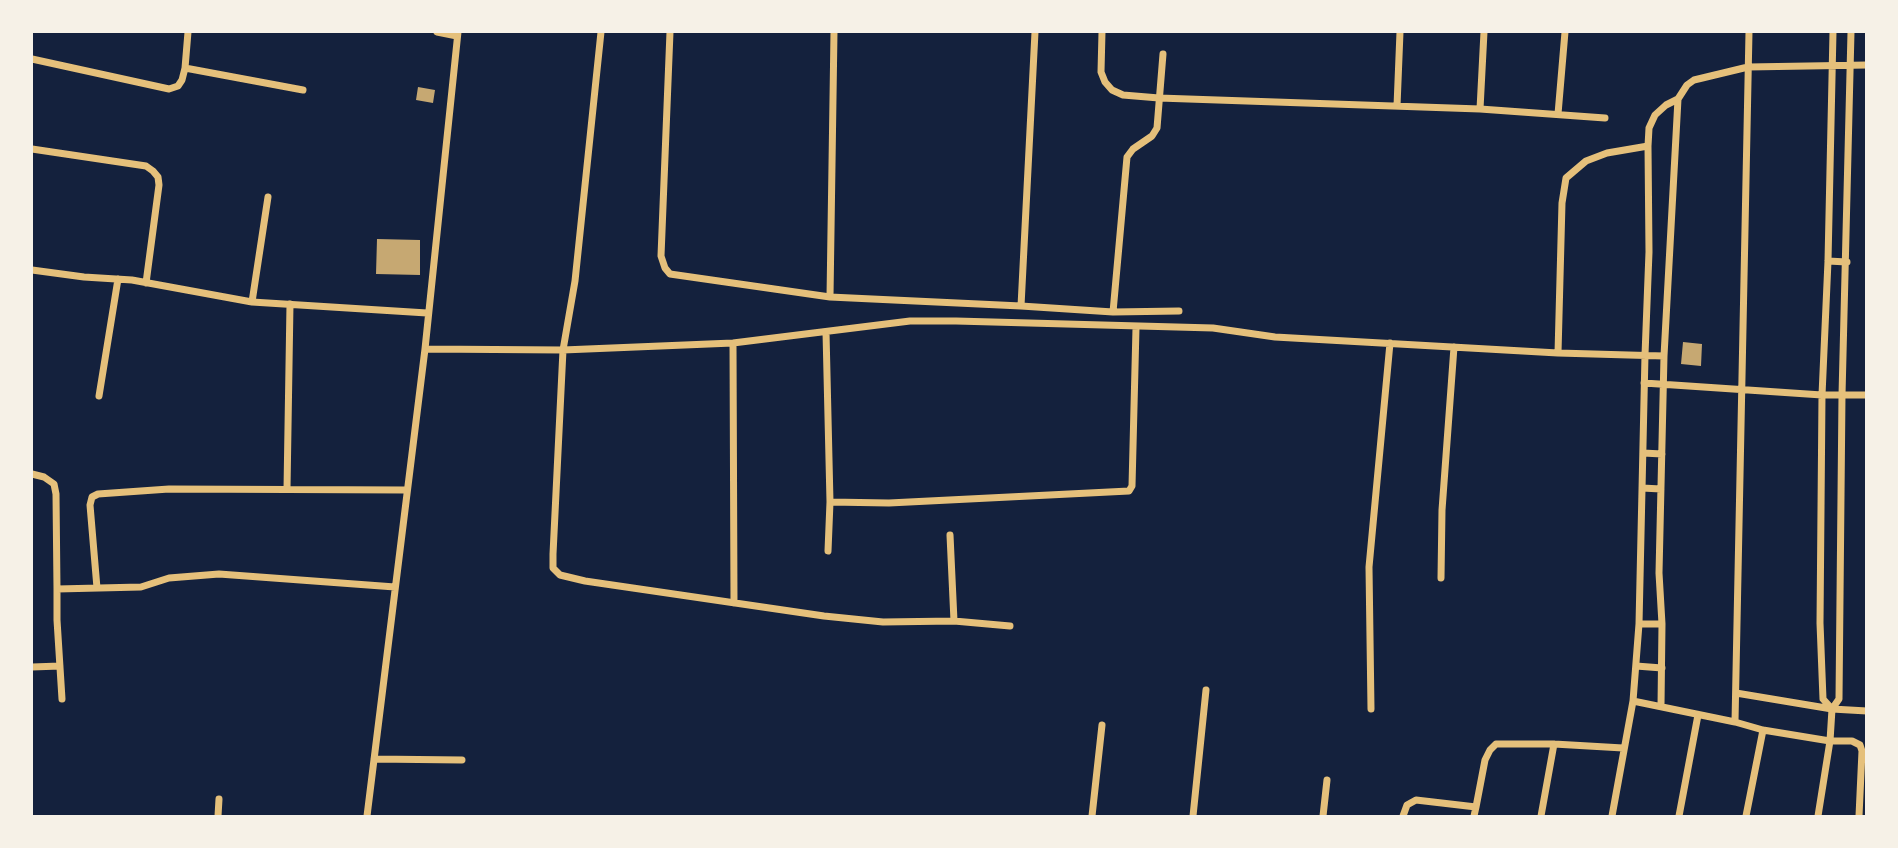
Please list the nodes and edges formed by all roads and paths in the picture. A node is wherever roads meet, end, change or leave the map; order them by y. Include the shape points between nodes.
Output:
1 (188, 32) edge
2 (437, 32) edge
3 (601, 32) edge
4 (670, 32) edge
5 (834, 32) edge
6 (1035, 32) edge
7 (1102, 32) edge
8 (1400, 32) edge
9 (1484, 32) edge
10 (1565, 32) edge
11 (1749, 32) edge
12 (1833, 32) edge
13 (1851, 32) edge
14 (458, 34) edge
15 (1163, 54) dead end
16 (32, 59) edge
17 (1849, 64) junction
18 (1831, 65) junction
19 (1867, 65) edge
20 (1748, 67) junction
21 (185, 68) junction
22 (303, 90) dead end
23 (1159, 98) junction
24 (1678, 100) junction
25 (1397, 106) junction
26 (1480, 109) junction
27 (1558, 114) junction
28 (1605, 118) dead end
29 (1648, 146) junction
30 (32, 149) edge
31 (1829, 180) junction
32 (1847, 180) junction
33 (268, 197) dead end
34 (1828, 261) junction
35 (1847, 262) junction
36 (32, 270) edge
37 (118, 279) junction
38 (146, 283) junction
39 (830, 297) junction
40 (252, 302) junction
41 (290, 304) junction
42 (1021, 306) junction
43 (1179, 311) dead end
44 (1114, 312) junction
45 (427, 313) junction
46 (1136, 328) junction
47 (825, 331) junction
48 (733, 343) junction
49 (1390, 343) junction
50 (1454, 347) junction
51 (425, 349) junction
52 (563, 350) junction
53 (1558, 353) junction
54 (1645, 355) junction
55 (1664, 356) junction
56 (1644, 383) junction
57 (1664, 384) junction
58 (1740, 390) junction
59 (1867, 395) edge
60 (99, 396) dead end
61 (1822, 396) junction
62 (1842, 396) junction
63 (1643, 453) junction
64 (1662, 454) junction
65 (32, 474) edge
66 (1642, 488) junction
67 (287, 489) junction
68 (1661, 489) junction
69 (406, 491) junction
70 (830, 502) junction
71 (950, 535) dead end
72 (828, 551) dead end
73 (1641, 572) junction
74 (1659, 573) junction
75 (1441, 578) dead end
76 (395, 587) junction
77 (97, 588) junction
78 (57, 589) junction
79 (734, 603) junction
80 (954, 621) junction
81 (1639, 624) junction
82 (1662, 624) junction
83 (1010, 626) dead end
84 (60, 666) junction
85 (1636, 666) junction
86 (32, 667) edge
87 (1662, 668) junction
88 (1206, 690) dead end
89 (1736, 693) junction
90 (62, 699) dead end
91 (1633, 701) junction
92 (1661, 706) junction
93 (1371, 709) dead end
94 (1832, 709) junction
95 (1867, 711) edge
96 (1698, 715) junction
97 (1735, 722) junction
98 (1102, 725) dead end
99 (1763, 730) junction
100 (1830, 741) junction
101 (1554, 744) junction
102 (1623, 748) junction
103 (374, 759) junction
104 (462, 760) dead end
105 (1327, 780) dead end
106 (219, 799) dead end
107 (1476, 807) junction
108 (218, 817) edge
109 (367, 817) edge
110 (1092, 817) edge
111 (1193, 817) edge
112 (1323, 817) edge
113 (1403, 817) edge
114 (1474, 817) edge
115 (1541, 817) edge
116 (1612, 817) edge
117 (1679, 817) edge
118 (1746, 817) edge
119 (1818, 817) edge
120 (1859, 817) edge

1 - 21 street
2 - 14 street
3 - 52 street via 575,281
4 - 39 street via 661,256 665,268 676,276
5 - 39 street
6 - 42 street
7 - 23 street via 1105,82 1123,95
8 - 25 street
9 - 26 street
10 - 27 street
11 - 20 street
12 - 18 street
13 - 17 street
14 - 45 street
15 - 23 street
16 - 21 street via 169,89 178,86
17 - 18 street
17 - 19 street
17 - 32 street
18 - 20 street
18 - 31 street
20 - 24 street via 1694,79
20 - 58 street
21 - 22 street
23 - 25 street
23 - 44 street via 1157,128 1127,157
24 - 29 street via 1655,115
24 - 55 street
25 - 26 street
26 - 27 street
27 - 28 street
29 - 53 street via 1586,161 1566,178
29 - 54 street
30 - 38 street via 146,166 153,171 159,185
31 - 32 street
31 - 34 street
32 - 35 street
33 - 40 street
34 - 35 street
34 - 61 street
35 - 62 street
36 - 37 street
37 - 38 street
37 - 60 street
38 - 40 street
39 - 42 street
40 - 41 street
41 - 45 street
41 - 67 street
42 - 44 street
43 - 44 street
45 - 51 street
46 - 47 street via 910,321
46 - 49 street via 1213,328 1275,337
46 - 70 street via 1129,491
47 - 48 street
47 - 70 street
48 - 52 street
48 - 79 street
49 - 50 street
49 - 93 street via 1369,568
50 - 53 street
50 - 75 street
51 - 52 street
51 - 69 street
52 - 79 street via 553,568 573,579
53 - 54 street
54 - 55 street
54 - 56 street
55 - 57 street
56 - 57 street
56 - 63 street
57 - 58 street
57 - 64 street
58 - 61 street
58 - 89 street
59 - 62 street
61 - 62 street
61 - 94 street via 1820,623 1824,699
62 - 94 street via 1839,699
63 - 64 street
63 - 66 street
64 - 68 street
65 - 78 street via 54,484
66 - 68 street
66 - 73 street
67 - 69 street
67 - 77 street via 169,489 92,497
68 - 74 street
69 - 76 street
70 - 72 street
71 - 80 street
73 - 74 street
73 - 81 street
74 - 82 street
76 - 77 street via 219,574 169,578 141,587
76 - 103 street
77 - 78 street
78 - 84 street
79 - 80 street via 883,622
80 - 83 street
81 - 82 street
81 - 85 street
82 - 87 street
84 - 86 street
84 - 90 street
85 - 87 street
85 - 91 street
87 - 92 street
88 - 111 street
89 - 94 street
89 - 97 street
91 - 92 street
91 - 102 street
92 - 96 street
94 - 95 street
94 - 100 street
96 - 97 street
96 - 117 street
97 - 99 street
98 - 110 street
99 - 100 street
99 - 118 street
100 - 119 street
100 - 120 street via 1860,745
101 - 102 street
101 - 107 street via 1496,744 1485,760
101 - 115 street
102 - 116 street
103 - 104 street
103 - 109 street
105 - 112 street
106 - 108 street
107 - 113 street via 1416,800 1407,805
107 - 114 street

